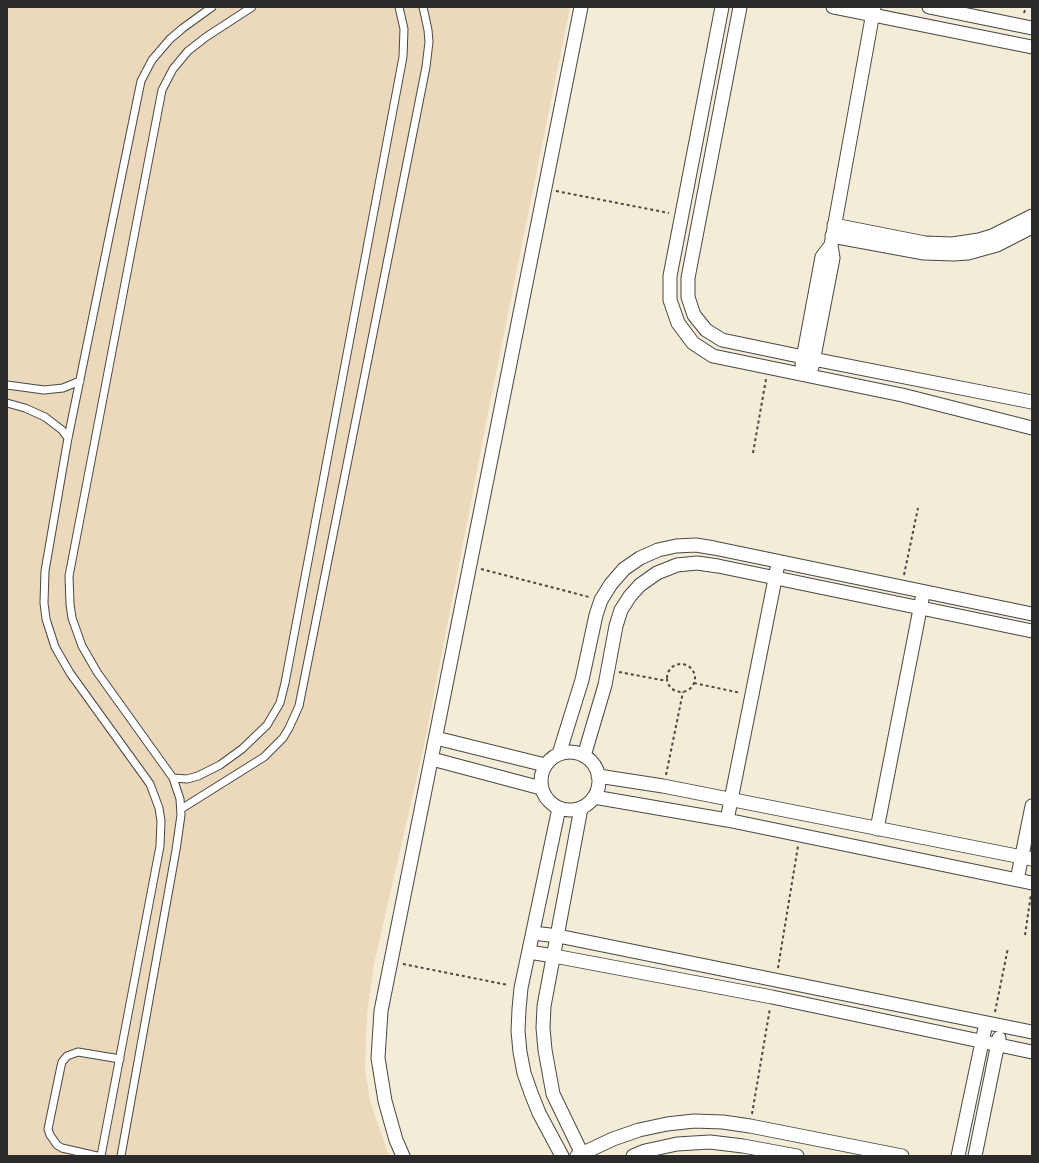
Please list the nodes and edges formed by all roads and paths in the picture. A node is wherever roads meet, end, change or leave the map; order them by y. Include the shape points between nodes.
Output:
1 (212, 7) edge
2 (252, 7) edge
3 (399, 7) edge
4 (423, 7) edge
5 (581, 7) edge
6 (722, 7) edge
7 (740, 7) edge
8 (833, 7) edge
9 (929, 7) edge
10 (873, 11) edge
11 (1032, 28) edge
12 (1032, 47) edge
13 (545, 189) junction
14 (682, 216) junction
15 (1032, 216) edge
16 (1032, 228) edge
17 (833, 236) junction
18 (808, 358) junction
19 (767, 368) junction
20 (805, 375) junction
21 (80, 381) junction
22 (7, 385) edge
23 (1032, 402) edge
24 (7, 403) edge
25 (1032, 428) edge
26 (68, 438) junction
27 (753, 453) dead end
28 (918, 508) dead end
29 (778, 560) junction
30 (470, 566) junction
31 (775, 577) junction
32 (902, 586) junction
33 (924, 591) junction
34 (601, 600) junction
35 (920, 607) junction
36 (1032, 614) edge
37 (1032, 631) edge
38 (608, 670) junction
39 (667, 681) junction
40 (694, 683) junction
41 (683, 692) junction
42 (752, 695) junction
43 (436, 738) junction
44 (559, 754) junction
45 (584, 756) junction
46 (432, 759) junction
47 (545, 765) junction
48 (598, 776) junction
49 (173, 778) junction
50 (663, 786) junction
51 (541, 788) junction
52 (594, 797) junction
53 (731, 800) junction
54 (1032, 806) edge
55 (559, 808) junction
56 (582, 808) junction
57 (181, 809) junction
58 (727, 820) junction
59 (877, 829) junction
60 (800, 835) junction
61 (930, 839) junction
62 (1027, 858) edge
63 (926, 861) junction
64 (1017, 880) junction
65 (1032, 888) edge
66 (533, 933) junction
67 (1025, 935) dead end
68 (558, 936) junction
69 (1008, 948) dead end
70 (529, 952) junction
71 (554, 956) junction
72 (391, 962) junction
73 (776, 980) junction
74 (521, 988) junction
75 (772, 997) junction
76 (993, 1025) junction
77 (1032, 1032) edge
78 (981, 1042) junction
79 (997, 1045) junction
80 (1032, 1052) edge
81 (120, 1059) junction
82 (750, 1126) junction
83 (580, 1155) edge
84 (97, 1156) edge
85 (101, 1156) edge
86 (121, 1156) edge
87 (403, 1156) edge
88 (562, 1156) edge
89 (633, 1156) edge
90 (797, 1156) edge
91 (902, 1156) edge
92 (958, 1156) edge
93 (975, 1156) edge

1 - 21 lane via 170,38 152,60 141,81
2 - 49 lane via 188,51 173,69 162,90 69,576 72,618 82,646 97,672
3 - 49 lane via 404,29 403,57 286,683 280,703 268,725 242,749 220,765 198,776 187,779
4 - 57 lane via 428,36 426,67 299,706 289,728 264,757
5 - 13 street
6 - 14 street
7 - 18 street via 688,278 688,297 694,315 706,330 722,340
8 - 10 street
9 - 11 street
10 - 12 street
10 - 17 street
13 - 14 path
13 - 30 street
14 - 19 street via 670,276 670,300 678,323 693,343 713,356
15 - 17 street via 992,236 952,244
16 - 17 street via 997,245 954,254 924,253
17 - 18 street via 833,258
18 - 20 street
18 - 23 street
19 - 20 street
19 - 27 path
20 - 25 street via 902,395
21 - 22 lane via 63,388 44,390
21 - 26 lane
24 - 26 lane via 45,417
26 - 81 lane via 45,571 46,619 62,660 150,784 161,821 160,846
28 - 32 path
29 - 31 street
29 - 32 street
29 - 34 street via 696,545 658,550 624,569
30 - 34 path
30 - 43 street
31 - 35 street
31 - 38 street via 697,563 677,565 657,573 640,585 621,610
31 - 42 street
32 - 33 street
33 - 35 street
33 - 36 street
34 - 44 street via 582,680
35 - 37 street
35 - 59 street
38 - 39 path
38 - 45 street
39 - 40 path via 668,671 676,664 681,664 693,670
39 - 41 path via 671,689
40 - 41 path
40 - 42 path
41 - 50 path
42 - 53 street
43 - 46 street
43 - 47 street
44 - 45 street via 568,752
44 - 47 street
45 - 48 street via 594,765
46 - 51 street
46 - 72 street
47 - 51 street via 540,780
48 - 50 street
48 - 52 street
49 - 57 lane
50 - 53 street
51 - 55 street via 544,796
52 - 56 street
52 - 58 street
53 - 58 street
53 - 59 street
54 - 62 street
55 - 56 street
55 - 66 street
56 - 68 street
57 - 86 lane via 176,850
58 - 60 street
59 - 61 street
60 - 63 street
60 - 73 path
61 - 62 street
61 - 63 street
62 - 64 street
63 - 64 street
64 - 65 street
65 - 67 path
66 - 68 street
66 - 70 street
68 - 71 street
68 - 73 street
69 - 76 path
70 - 71 street
70 - 74 street
71 - 75 street
71 - 83 street via 544,1006 545,1050 553,1094
72 - 74 path
72 - 87 street via 381,1011 378,1058 385,1101
73 - 76 street
74 - 88 street via 518,1030 524,1073 539,1113
75 - 78 street
75 - 82 path
76 - 77 street
76 - 78 street
76 - 79 street
78 - 79 street
78 - 92 street
79 - 80 street
79 - 93 street
81 - 84 lane via 78,1052 67,1056 61,1066 48,1129 52,1141 62,1148
81 - 85 lane
82 - 83 street via 723,1122 667,1124 613,1138
82 - 91 street
89 - 90 street via 677,1144 710,1142

